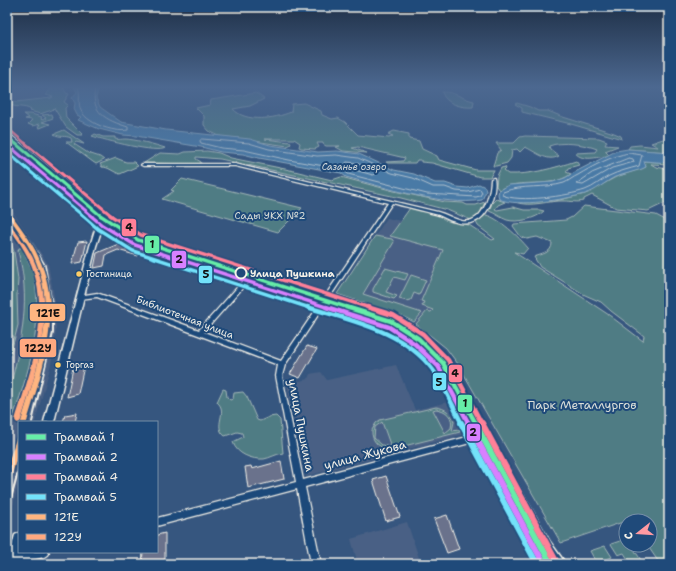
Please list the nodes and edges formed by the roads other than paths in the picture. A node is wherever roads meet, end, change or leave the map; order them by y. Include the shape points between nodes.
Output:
1 (7, 132) edge
2 (7, 140) edge
3 (143, 165) dead end
4 (493, 179) dead end
5 (390, 202) junction
6 (106, 220) junction
7 (250, 276) junction
8 (80, 297) junction
9 (325, 300) junction
10 (200, 333) junction
11 (282, 364) junction
12 (48, 421) edge
13 (486, 436) junction
14 (475, 439) junction
15 (300, 485) junction
16 (158, 522) edge
17 (18, 543) edge
18 (41, 553) edge
19 (13, 562) edge
20 (316, 564) edge
21 (540, 564) edge
22 (559, 564) edge

1 - 6 main road
2 - 6 main road
3 - 5 street via 235,165
4 - 5 street via 493,189 484,212 471,223
5 - 9 street, улица Пушкина
6 - 7 main road via 135,242
6 - 8 main road via 98,230
7 - 9 main road
7 - 10 street
8 - 10 street, Библиотечная улица via 97,295
8 - 12 main road
9 - 11 street, улица Пушкина
9 - 13 main road via 399,321 431,343 445,361
9 - 14 main road via 397,328 429,352
10 - 11 street, Библиотечная улица
11 - 15 street, улица Пушкина via 279,376
13 - 14 street, улица Жукова
13 - 22 main road via 546,546
14 - 15 street, улица Жукова
14 - 21 main road
15 - 16 street, улица Жукова
15 - 20 street, улица Пушкина
17 - 19 main road
18 - 19 street

